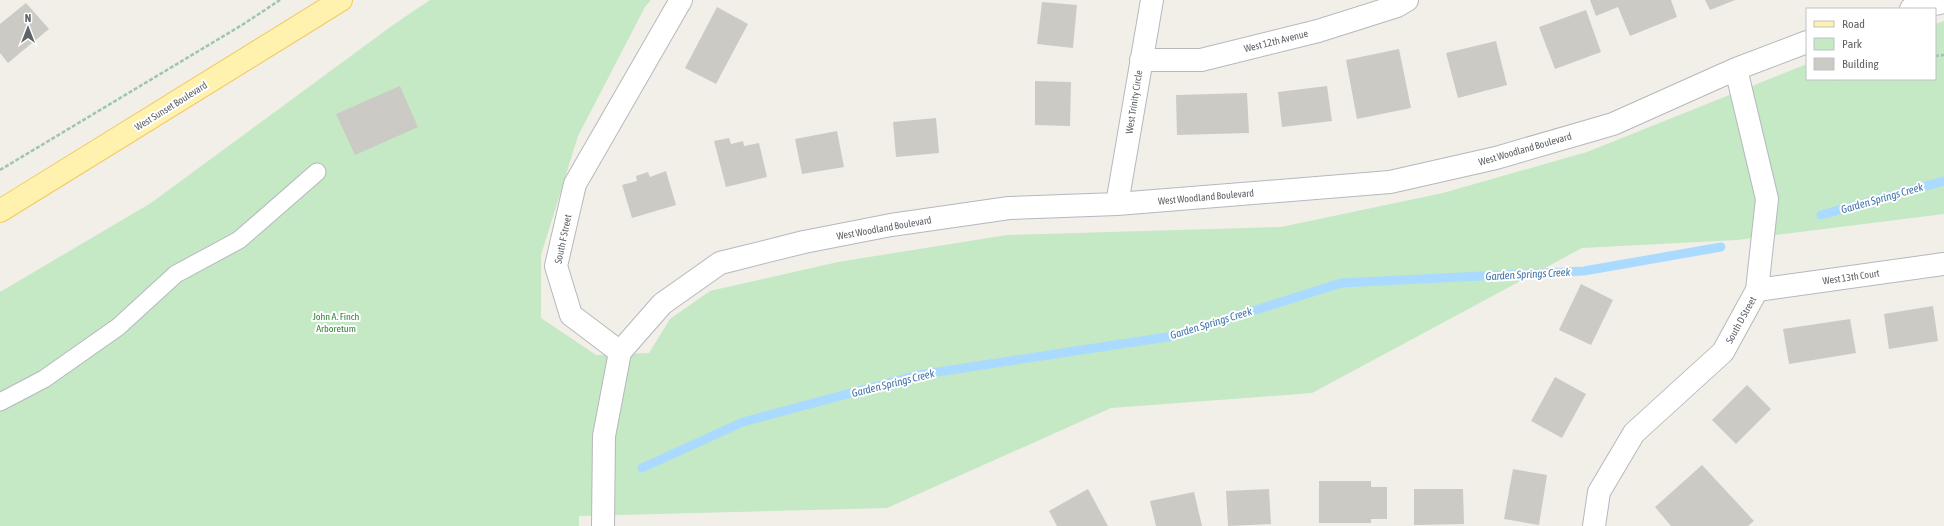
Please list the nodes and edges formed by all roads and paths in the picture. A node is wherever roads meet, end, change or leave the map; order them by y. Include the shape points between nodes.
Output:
1 (280, 0) edge
2 (341, 0) edge
3 (681, 0) edge
4 (1152, 0) edge
5 (1407, 0) edge
6 (1944, 2) edge
7 (1916, 8) edge
8 (1806, 42) edge
9 (1141, 60) junction
10 (1736, 69) junction
11 (0, 170) edge
12 (317, 172) dead end
13 (1117, 204) junction
14 (0, 211) edge
15 (1944, 264) edge
16 (1757, 290) junction
17 (620, 352) junction
18 (0, 402) edge
19 (603, 526) edge
20 (1594, 526) edge

1 - 11 path
2 - 14 main road, West Sunset Boulevard
3 - 17 street, South F Street via 575,184 556,266 571,315
4 - 9 street, West Trinity Circle
5 - 9 street, West 12th Avenue via 1397,6 1318,31 1201,60
6 - 7 street
8 - 10 street, West Woodland Boulevard
9 - 13 street, West Trinity Circle
10 - 13 street, West Woodland Boulevard via 1612,124 1496,158 1390,182
10 - 16 street, South D Street via 1768,199
12 - 18 lane via 239,240 176,274 118,327 44,379
13 - 17 street, West Woodland Boulevard via 1009,208 938,218 804,242 720,263 662,304
15 - 16 street, West 13th Court
16 - 20 street, South D Street via 1723,352 1634,433 1599,492
17 - 19 street via 604,436

